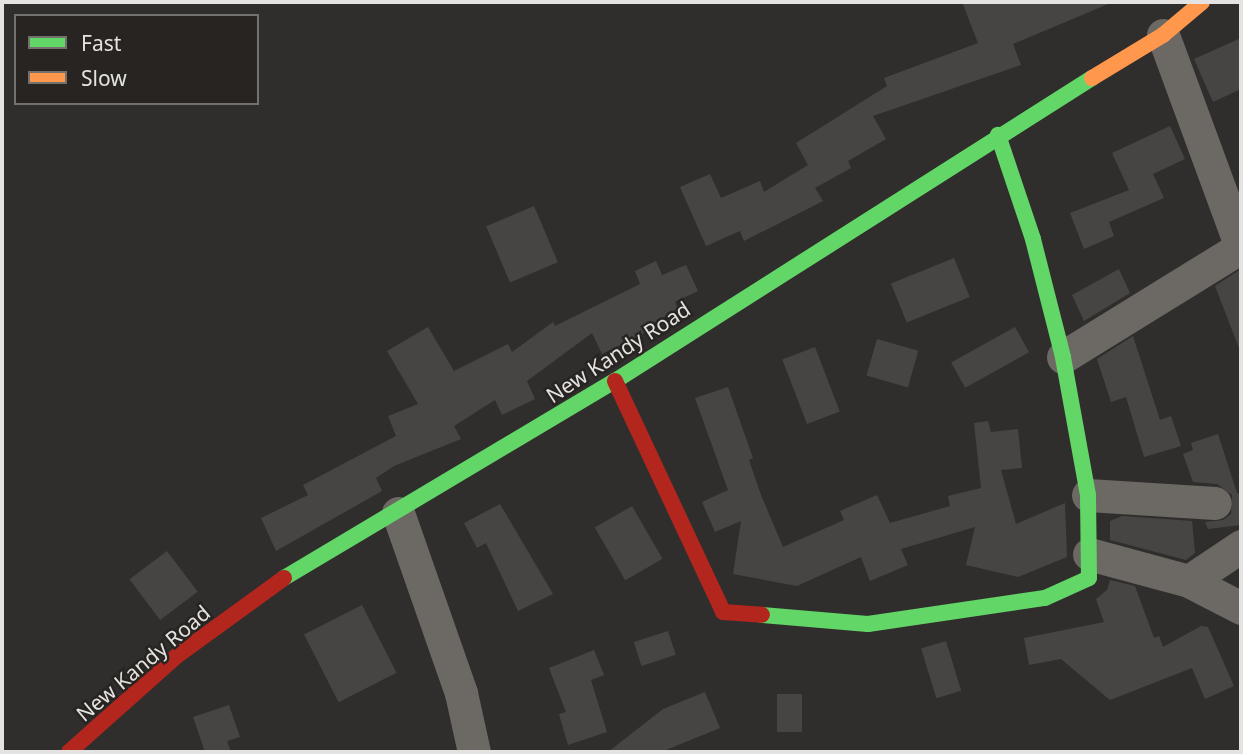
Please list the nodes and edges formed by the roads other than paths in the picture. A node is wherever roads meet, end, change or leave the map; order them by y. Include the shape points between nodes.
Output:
1 (1202, 2) edge
2 (1163, 35) junction
3 (998, 135) junction
4 (1063, 357) junction
5 (615, 381) junction
6 (1088, 495) junction
7 (1215, 503) dead end
8 (398, 513) junction
9 (1241, 546) edge
10 (1088, 554) junction
11 (1189, 581) junction
12 (1241, 608) edge
13 (69, 752) edge
14 (474, 752) edge

1 - 2 main road, New Kandy Road
2 - 3 main road, New Kandy Road
2 - 4 street via 1241,247
3 - 4 main road via 1033,239
3 - 5 main road, New Kandy Road
4 - 6 main road
5 - 8 main road, New Kandy Road
5 - 10 main road via 723,612 869,624 1045,598 1089,578
6 - 7 street
6 - 10 main road
8 - 13 main road, New Kandy Road via 290,574 190,647
8 - 14 street via 461,694
9 - 11 street
10 - 11 street
11 - 12 street

